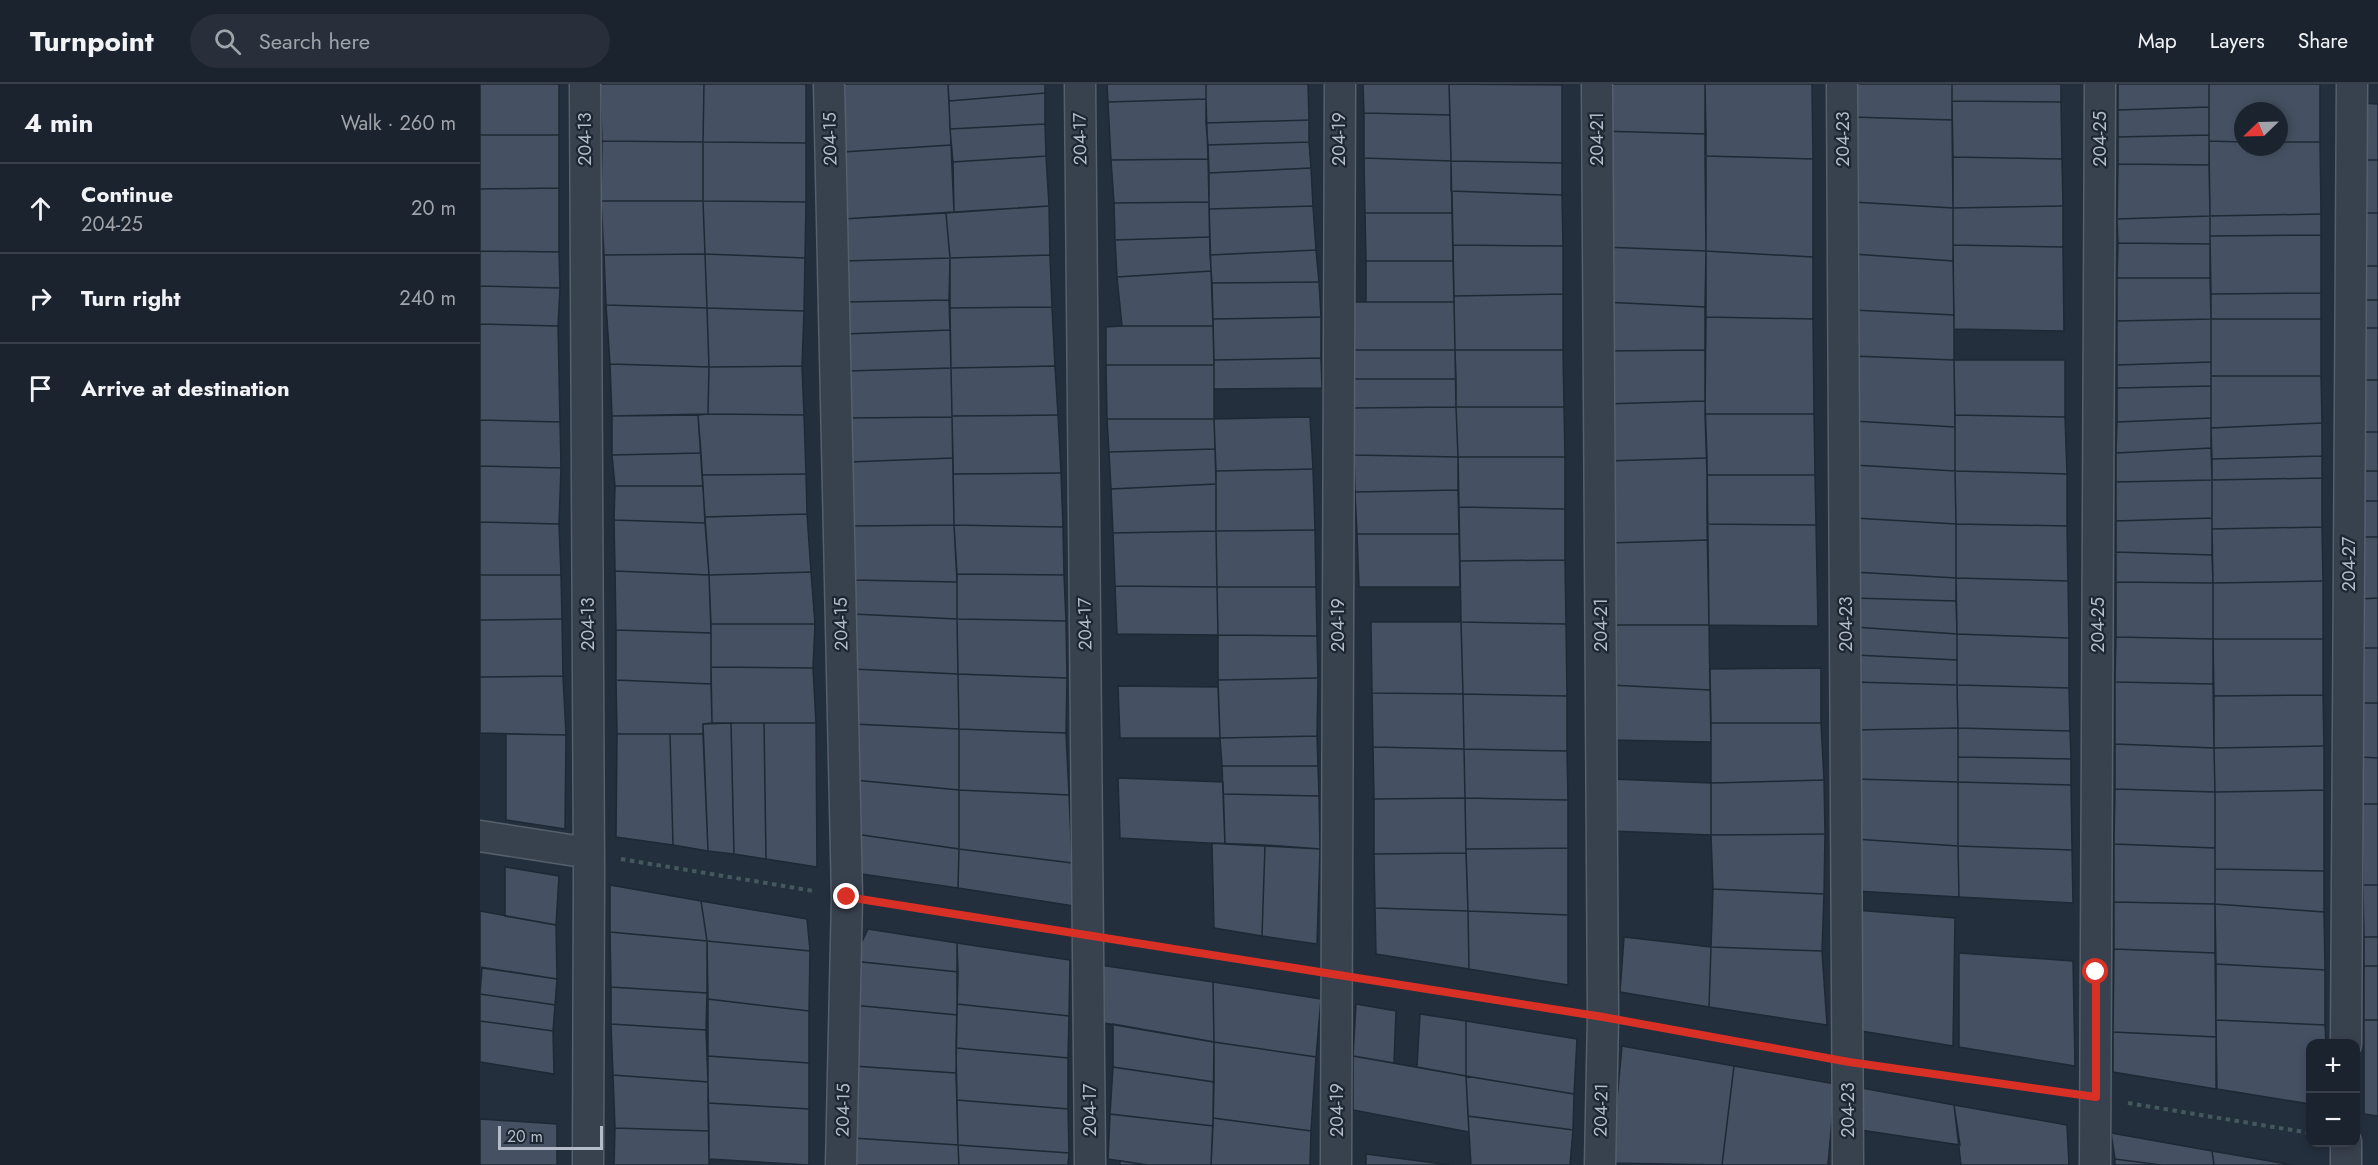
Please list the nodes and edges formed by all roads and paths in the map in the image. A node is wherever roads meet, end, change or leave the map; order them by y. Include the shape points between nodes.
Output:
1 (585, 84) edge
2 (829, 84) edge
3 (1080, 84) edge
4 (1340, 84) edge
5 (1597, 84) edge
6 (1842, 84) edge
7 (2100, 84) edge
8 (2352, 84) edge
9 (480, 836) edge
10 (589, 853) junction
11 (847, 897) junction
12 (1089, 934) junction
13 (1338, 974) junction
14 (1603, 1017) junction
15 (2346, 1039) edge
16 (1849, 1062) junction
17 (2096, 1097) junction
18 (2306, 1132) edge
19 (2346, 1147) edge
20 (588, 1165) edge
21 (841, 1165) edge
22 (1090, 1165) edge
23 (1336, 1165) edge
24 (1600, 1165) edge
25 (1848, 1165) edge
26 (2095, 1165) edge
27 (2346, 1165) edge

1 - 10 street, 204-13
2 - 11 street, 204-15
3 - 12 street, 204-17
4 - 13 street, 204-19
5 - 14 street, 204-21
6 - 16 street, 204-23
7 - 17 street, 204-25
8 - 15 street, 204-27
9 - 10 street
10 - 11 path
10 - 20 street, 204-13
11 - 12 path
11 - 21 street, 204-15
12 - 13 path
12 - 22 street, 204-17
13 - 14 path
13 - 23 street, 204-19
14 - 16 path
14 - 24 street, 204-21
16 - 17 path
16 - 25 street, 204-23
17 - 18 path
17 - 26 street, 204-25
19 - 27 street

